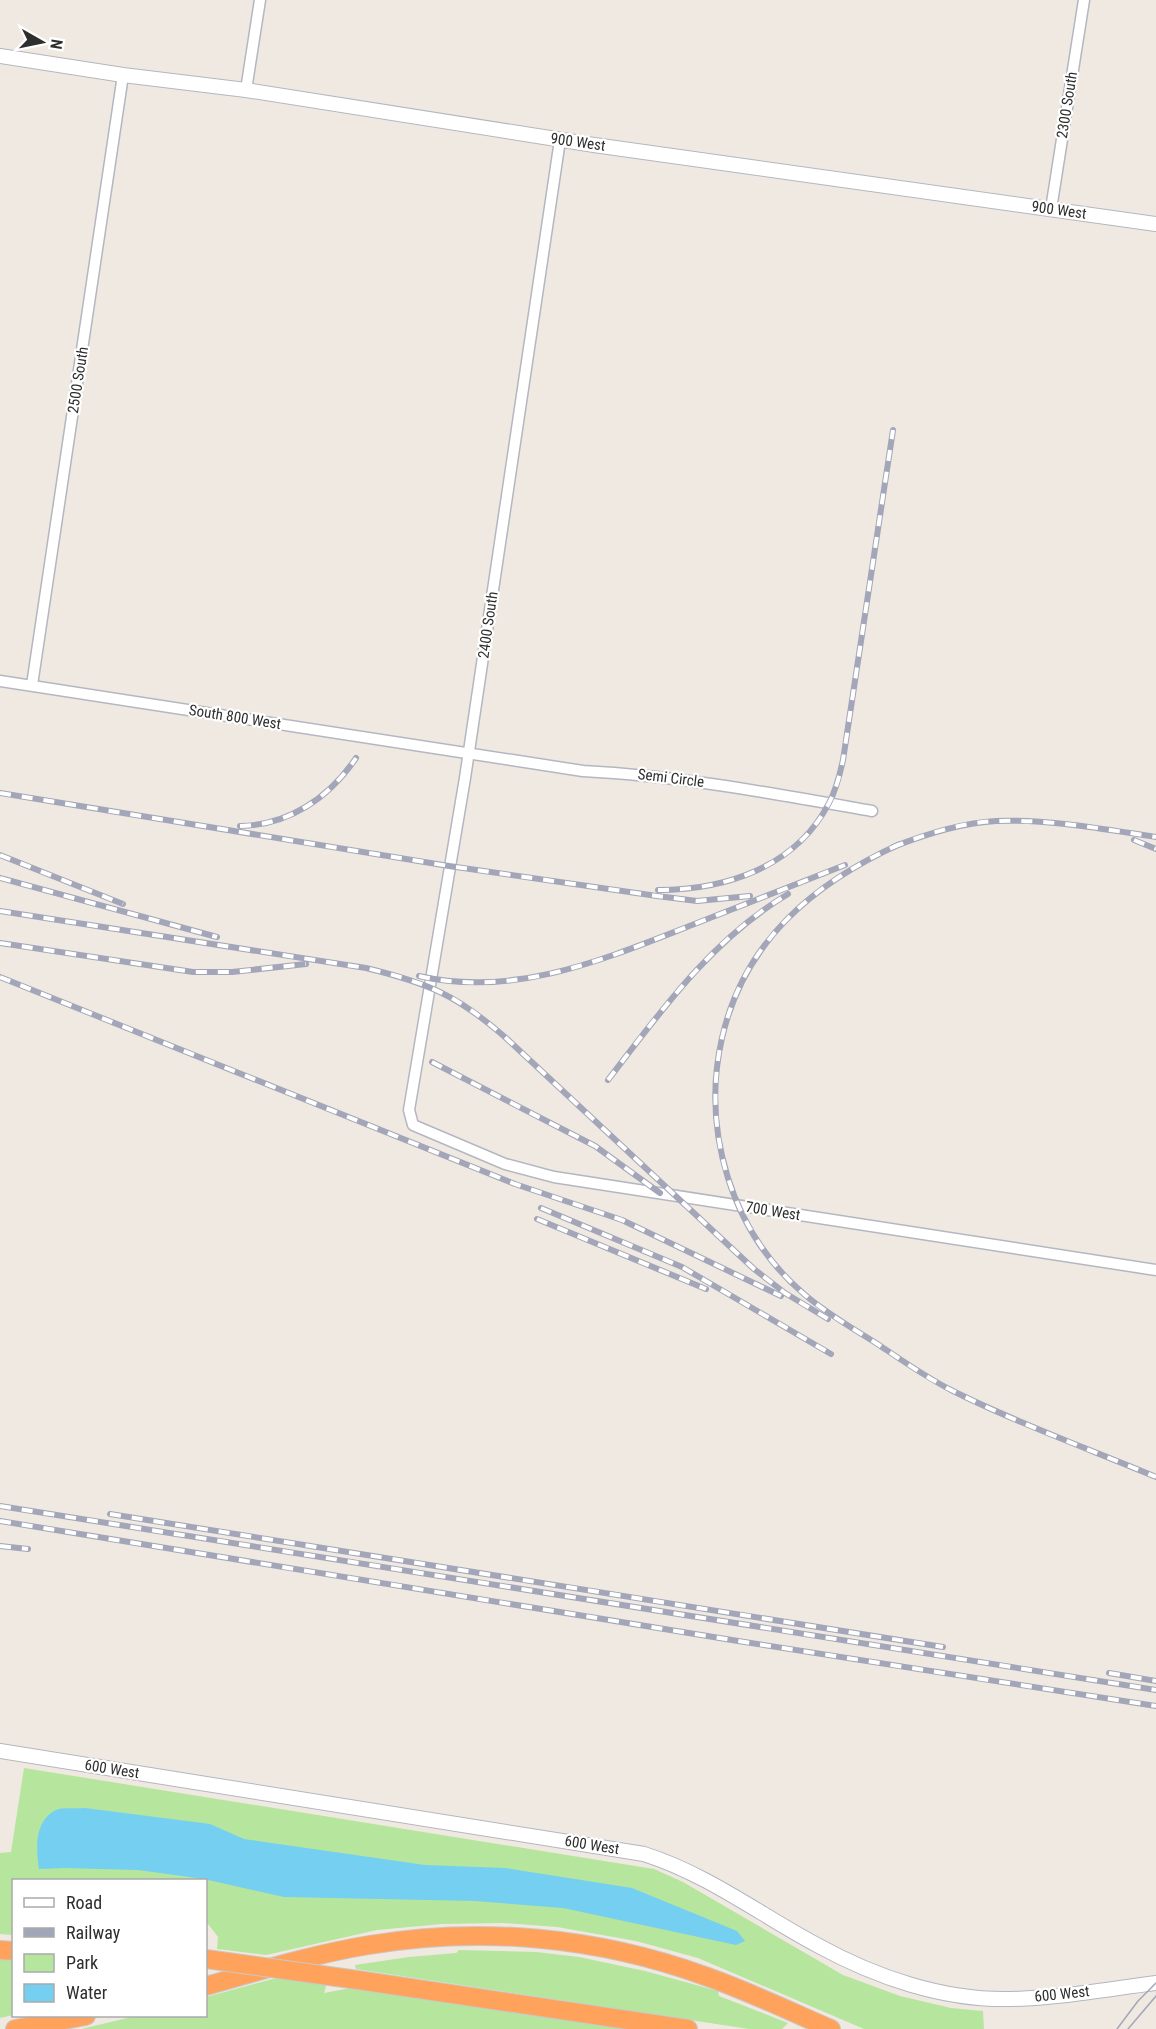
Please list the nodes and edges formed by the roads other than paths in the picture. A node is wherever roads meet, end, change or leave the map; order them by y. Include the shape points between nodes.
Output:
1 (260, 0) edge
2 (1084, 0) edge
3 (0, 56) edge
4 (123, 75) junction
5 (246, 90) junction
6 (560, 140) junction
7 (1051, 209) junction
8 (1156, 224) edge
9 (0, 681) edge
10 (32, 685) junction
11 (469, 753) junction
12 (872, 811) dead end
13 (409, 1110) joint
14 (1156, 1270) edge
15 (0, 1751) edge
16 (207, 1959) edge
17 (1156, 1983) edge
18 (207, 1986) edge
19 (81, 2017) edge
20 (15, 2029) edge
21 (688, 2029) edge
22 (831, 2029) edge

1 - 5 street
2 - 7 street, 2300 South
3 - 4 street, 900 West
4 - 5 street, 900 West
4 - 10 street, 2500 South
5 - 6 street, 900 West
6 - 7 street, 900 West
6 - 11 street, 2400 South
7 - 8 street, 900 West
9 - 10 street, South 800 West
10 - 11 street, South 800 West
11 - 12 street, Semi Circle via 583,771 698,781
11 - 13 street, 2400 South
13 - 14 street, 700 West via 413,1125 505,1164 554,1177
15 - 17 street, 600 West via 644,1854 697,1875 818,1946 892,1980 919,1987 1010,1999
16 - 21 highway, bridge
18 - 22 highway via 369,1945 459,1936 527,1938 594,1946 660,1961 726,1984
19 - 20 highway

